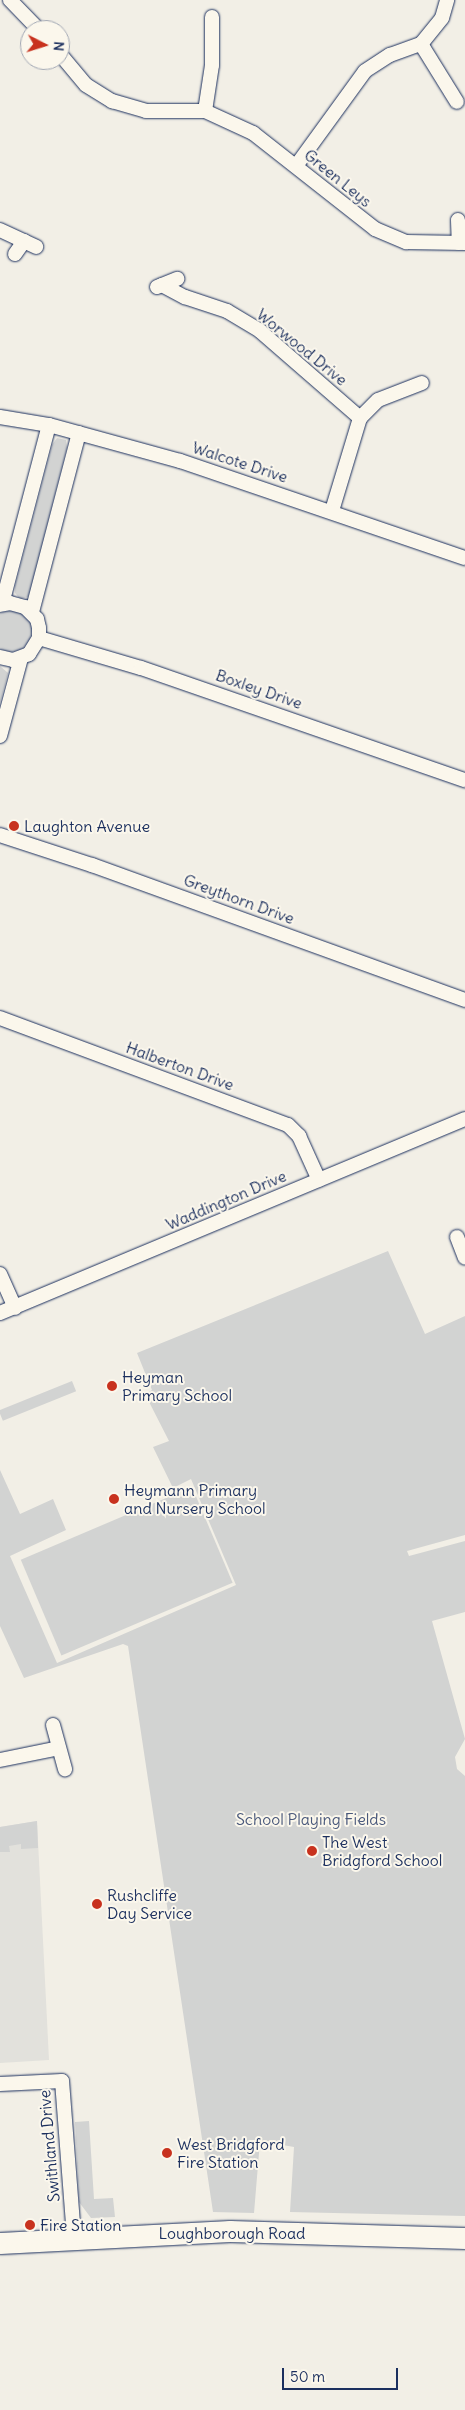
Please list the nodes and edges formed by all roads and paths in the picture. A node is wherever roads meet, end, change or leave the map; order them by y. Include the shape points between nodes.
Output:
1 (10, 0) edge
2 (447, 0) edge
3 (212, 17) dead end
4 (29, 20) edge
5 (421, 44) junction
6 (70, 66) edge
7 (457, 102) dead end
8 (204, 111) junction
9 (296, 166) junction
10 (458, 220) dead end
11 (0, 230) edge
12 (462, 243) edge
13 (16, 254) dead end
14 (177, 279) dead end
15 (422, 383) dead end
16 (0, 417) edge
17 (360, 418) junction
18 (49, 425) junction
19 (79, 433) junction
20 (332, 510) junction
21 (465, 558) edge
22 (1, 605) edge
23 (32, 612) junction
24 (39, 638) junction
25 (0, 658) edge
26 (21, 658) junction
27 (0, 736) edge
28 (465, 780) edge
29 (0, 835) edge
30 (465, 1000) edge
31 (0, 1018) edge
32 (465, 1119) edge
33 (319, 1180) junction
34 (457, 1237) dead end
35 (465, 1258) edge
36 (0, 1274) edge
37 (15, 1308) junction
38 (0, 1313) edge
39 (53, 1725) dead end
40 (59, 1748) junction
41 (0, 1760) edge
42 (65, 1769) dead end
43 (0, 2084) edge
44 (74, 2238) junction
45 (465, 2238) edge
46 (0, 2243) edge

1 - 4 street
2 - 5 street via 442,18
3 - 8 street via 212,65
5 - 7 street
5 - 9 street via 390,55 365,71
6 - 8 street, Green Leys via 86,85 112,101 146,111
8 - 9 street, Green Leys via 253,133
9 - 12 street, Green Leys via 375,229 406,242
10 - 12 street, Green Leys
11 - 13 street via 30,244
14 - 17 street, Worwood Drive via 158,287 227,311 260,331
15 - 17 street via 378,400
16 - 18 street, Walcote Drive
17 - 20 street
18 - 19 street, Walcote Drive
18 - 22 street
19 - 20 street, Walcote Drive via 180,461
19 - 23 street
20 - 21 street, Walcote Drive
22 - 23 street via 18,604
23 - 24 street via 39,628
24 - 26 street via 29,654
24 - 28 street, Boxley Drive via 151,671
25 - 26 street
26 - 27 street
29 - 30 street, Greythorn Drive
31 - 33 street, Halberton Drive via 288,1125 298,1136
32 - 33 street, Waddington Drive
33 - 37 street, Waddington Drive
34 - 35 street
36 - 37 street
37 - 38 street, Waddington Drive
39 - 40 street
40 - 41 street
40 - 42 street
43 - 44 street, Swithland Drive via 62,2081
44 - 45 main road, Loughborough Road via 230,2231
44 - 46 main road, Loughborough Road

